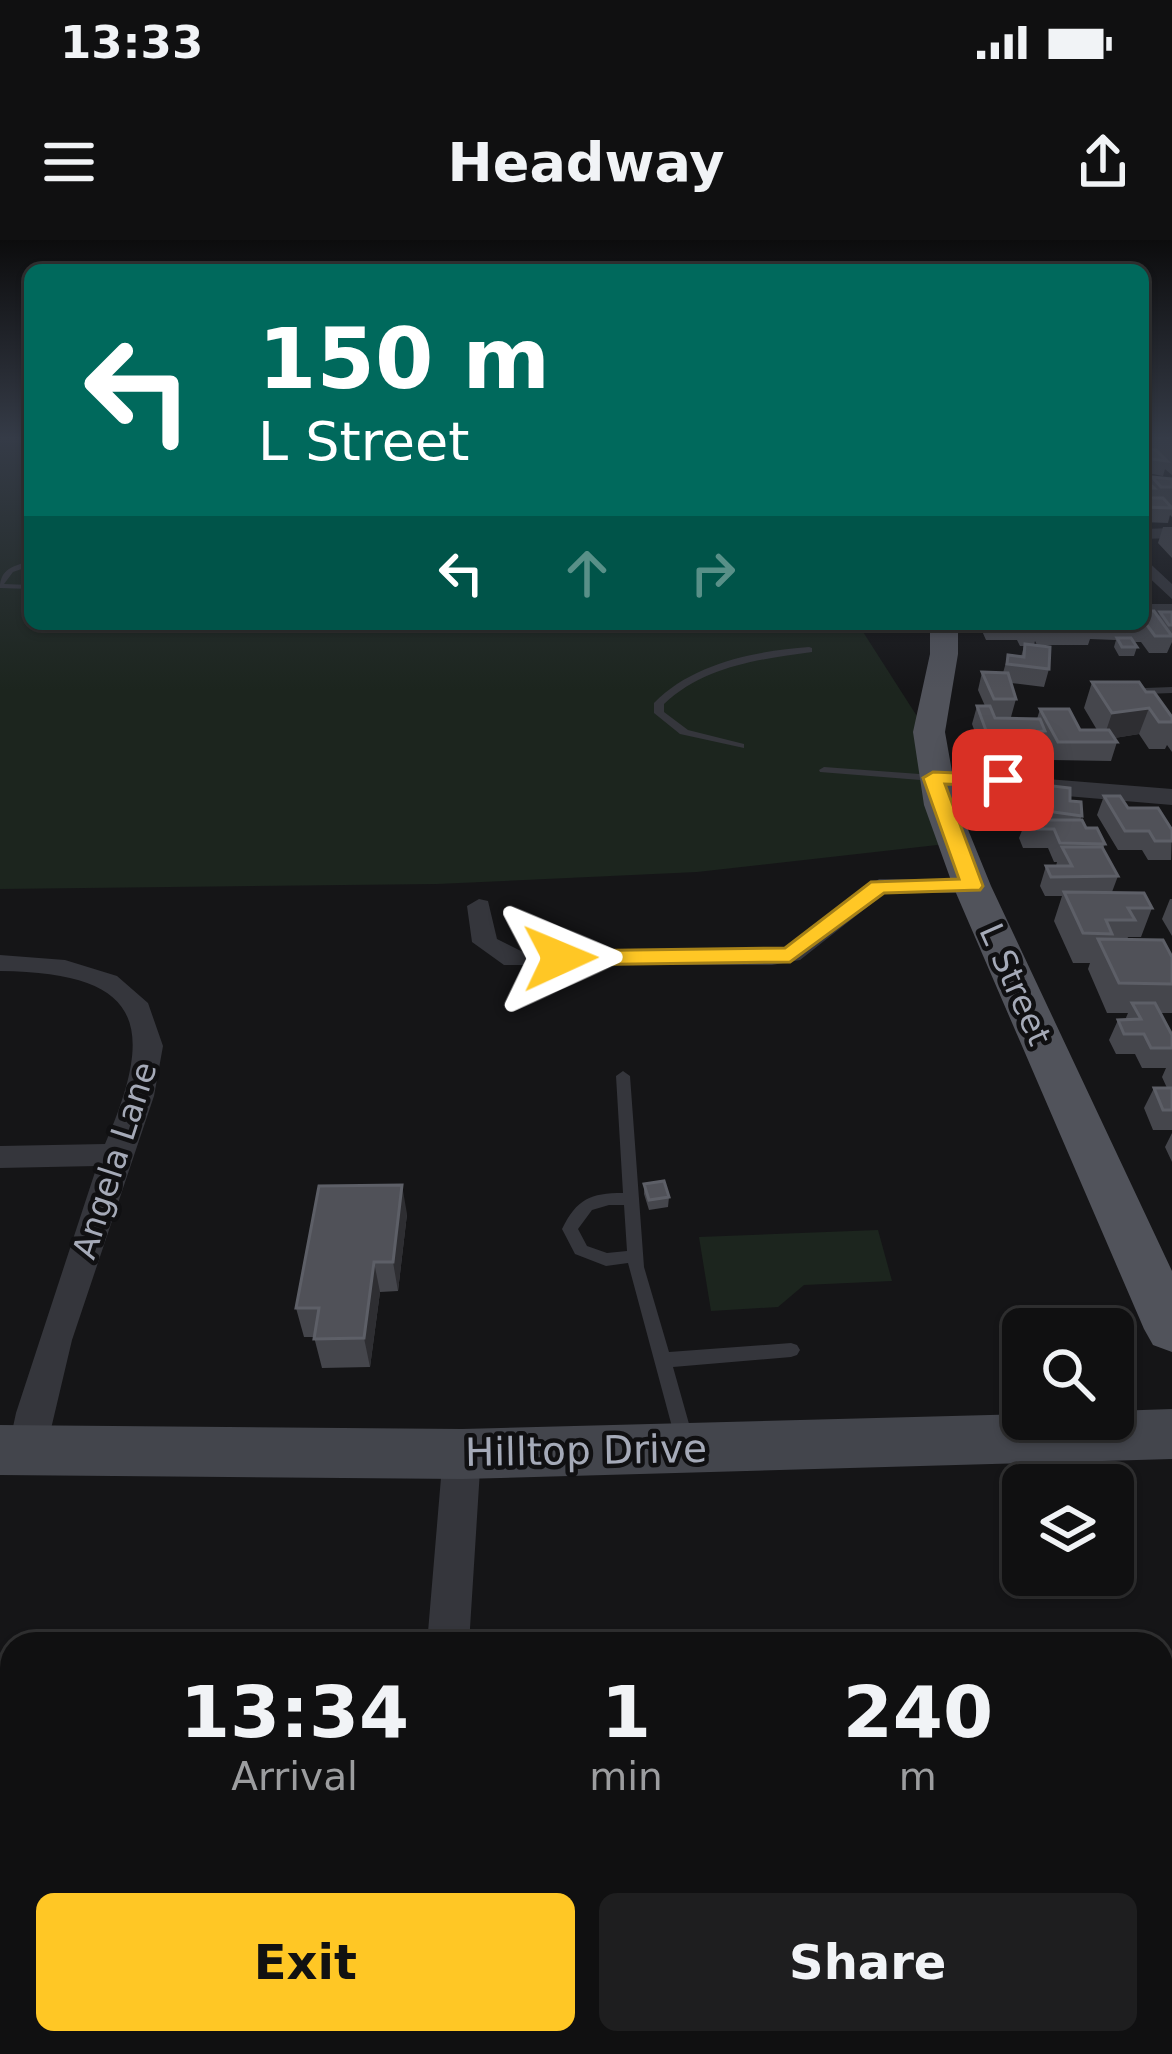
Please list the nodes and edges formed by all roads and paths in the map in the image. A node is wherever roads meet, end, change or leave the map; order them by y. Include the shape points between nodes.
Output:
1 (1149, 569) edge
2 (5, 570) edge
3 (0, 585) edge
4 (1172, 594) edge
5 (944, 630) edge
6 (809, 650) dead end
7 (1172, 690) edge
8 (1145, 691) edge
9 (740, 746) dead end
10 (824, 770) dead end
11 (933, 778) junction
12 (1172, 797) edge
13 (972, 886) junction
14 (479, 906) dead end
15 (4, 963) edge
16 (623, 1076) dead end
17 (116, 1155) junction
18 (0, 1157) edge
19 (629, 1199) junction
20 (635, 1256) junction
21 (1172, 1329) edge
22 (791, 1350) dead end
23 (662, 1360) junction
24 (1172, 1434) edge
25 (686, 1448) junction
26 (13, 1450) edge
27 (462, 1454) junction
28 (449, 1632) edge

1 - 4 street
2 - 3 lane
5 - 11 main road, L Street via 929,732
6 - 9 lane via 751,658 659,703 659,713 684,732
7 - 8 lane
10 - 11 lane
11 - 12 street
11 - 13 main road, L Street
13 - 14 street via 879,886 790,955 772,957 504,957 485,942
13 - 21 main road, L Street
15 - 17 street, Angela Lane via 96,976 142,1016 150,1050
16 - 19 lane
17 - 18 street
17 - 26 street, Angela Lane via 35,1406
19 - 20 lane
19 - 20 lane via 601,1197 578,1209 570,1229 581,1250 606,1260
20 - 23 lane
22 - 23 lane
23 - 25 lane
24 - 25 main road, Hilltop Drive
25 - 27 main road, Hilltop Drive
26 - 27 main road, Hilltop Drive
27 - 28 street

